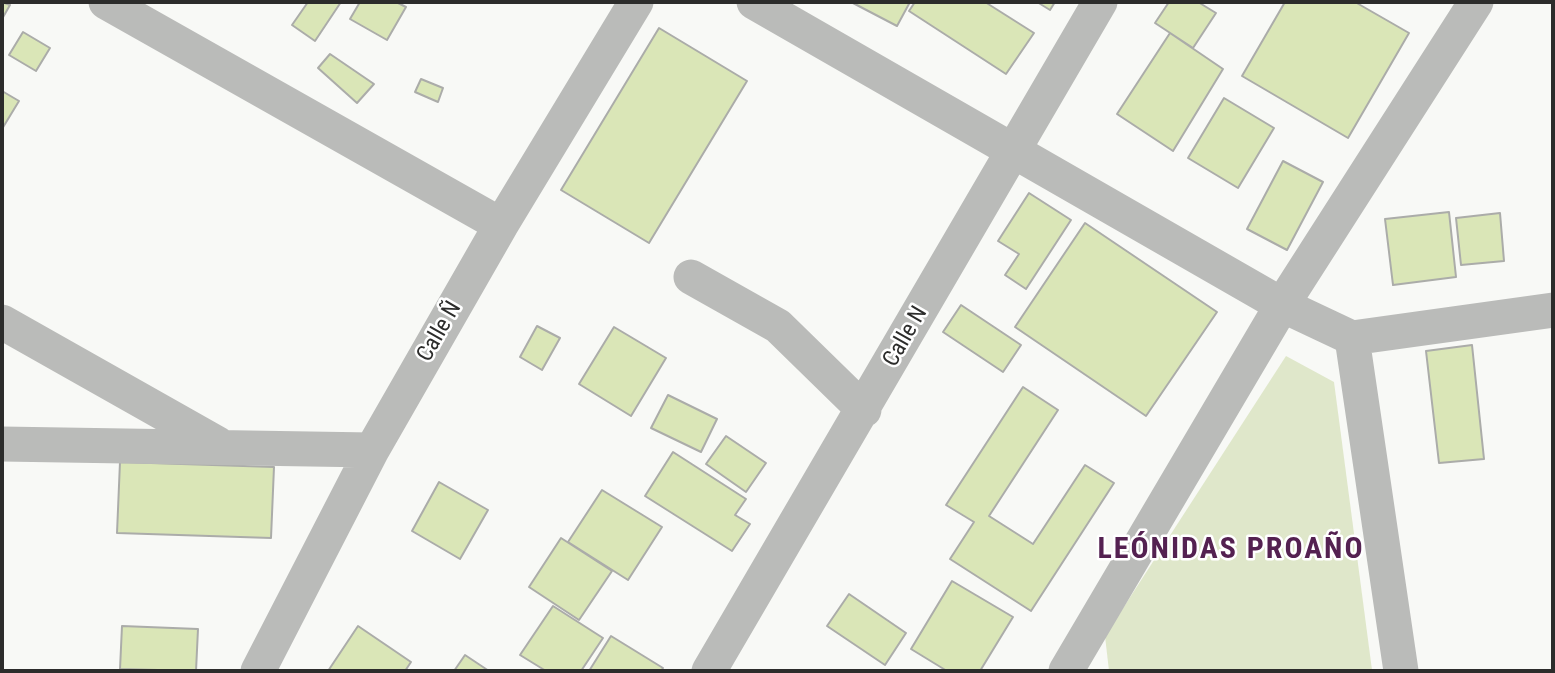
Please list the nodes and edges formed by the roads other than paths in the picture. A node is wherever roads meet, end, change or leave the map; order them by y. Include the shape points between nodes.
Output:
1 (106, 2) edge
2 (636, 2) edge
3 (754, 2) edge
4 (1100, 2) edge
5 (1476, 2) edge
6 (1014, 149) junction
7 (501, 225) junction
8 (691, 277) dead end
9 (1282, 305) junction
10 (1553, 310) edge
11 (2, 321) edge
12 (1352, 338) junction
13 (864, 410) junction
14 (2, 444) edge
15 (221, 446) junction
16 (372, 450) junction
17 (258, 671) edge
18 (709, 671) edge
19 (1066, 671) edge
20 (1401, 671) edge

1 - 7 street
2 - 7 street, Calle Ñ
3 - 6 street
4 - 6 street, Calle N
5 - 9 street
6 - 9 street
6 - 13 street, Calle N
7 - 16 street, Calle Ñ
8 - 13 street via 778,326
9 - 12 street
9 - 19 street
10 - 12 street
11 - 15 street
12 - 20 street
13 - 18 street, Calle N
14 - 15 street
15 - 16 street
16 - 17 street, Calle Ñ

